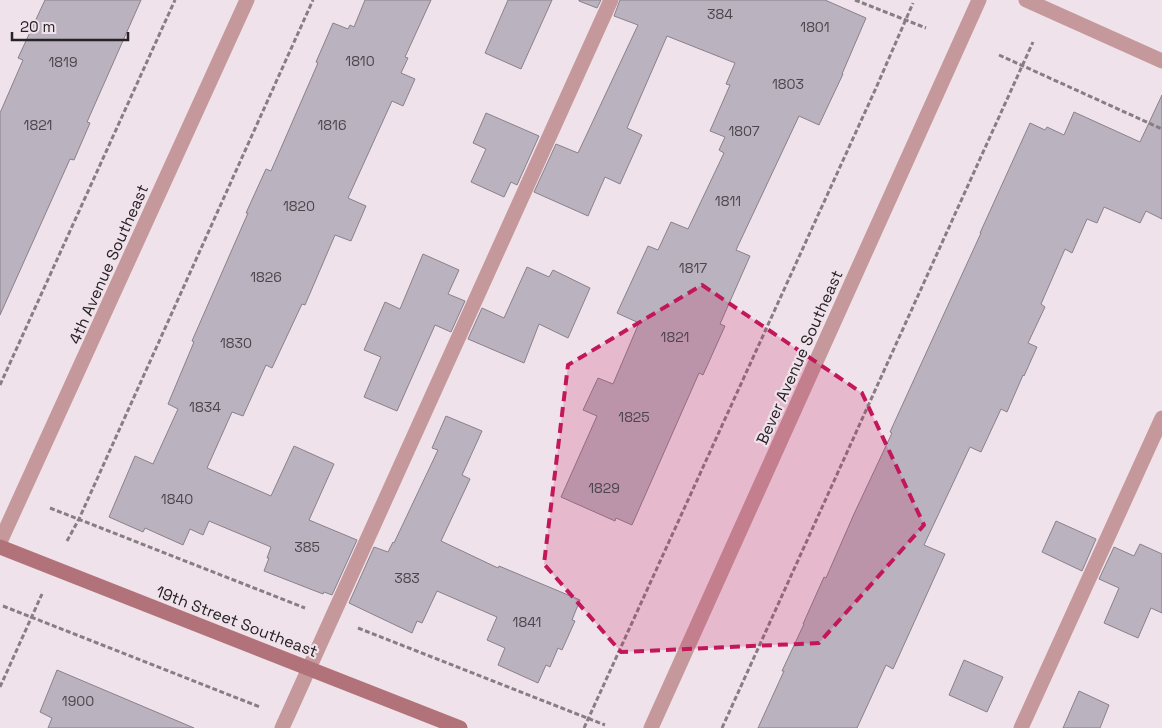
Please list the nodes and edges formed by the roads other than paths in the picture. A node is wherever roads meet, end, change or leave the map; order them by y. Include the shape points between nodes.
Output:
1 (247, 0) edge
2 (611, 0) edge
3 (979, 0) edge
4 (1026, 0) edge
5 (1162, 61) edge
6 (1162, 418) edge
7 (0, 542) edge
8 (0, 548) edge
9 (309, 668) junction
10 (284, 723) edge
11 (460, 728) edge
12 (651, 728) edge
13 (1021, 728) edge

1 - 7 street, 4th Avenue Southeast
2 - 9 street
3 - 12 street, Bever Avenue Southeast
4 - 5 street
6 - 13 street
8 - 9 main road, 19th Street Southeast
9 - 10 street
9 - 11 main road, 19th Street Southeast

